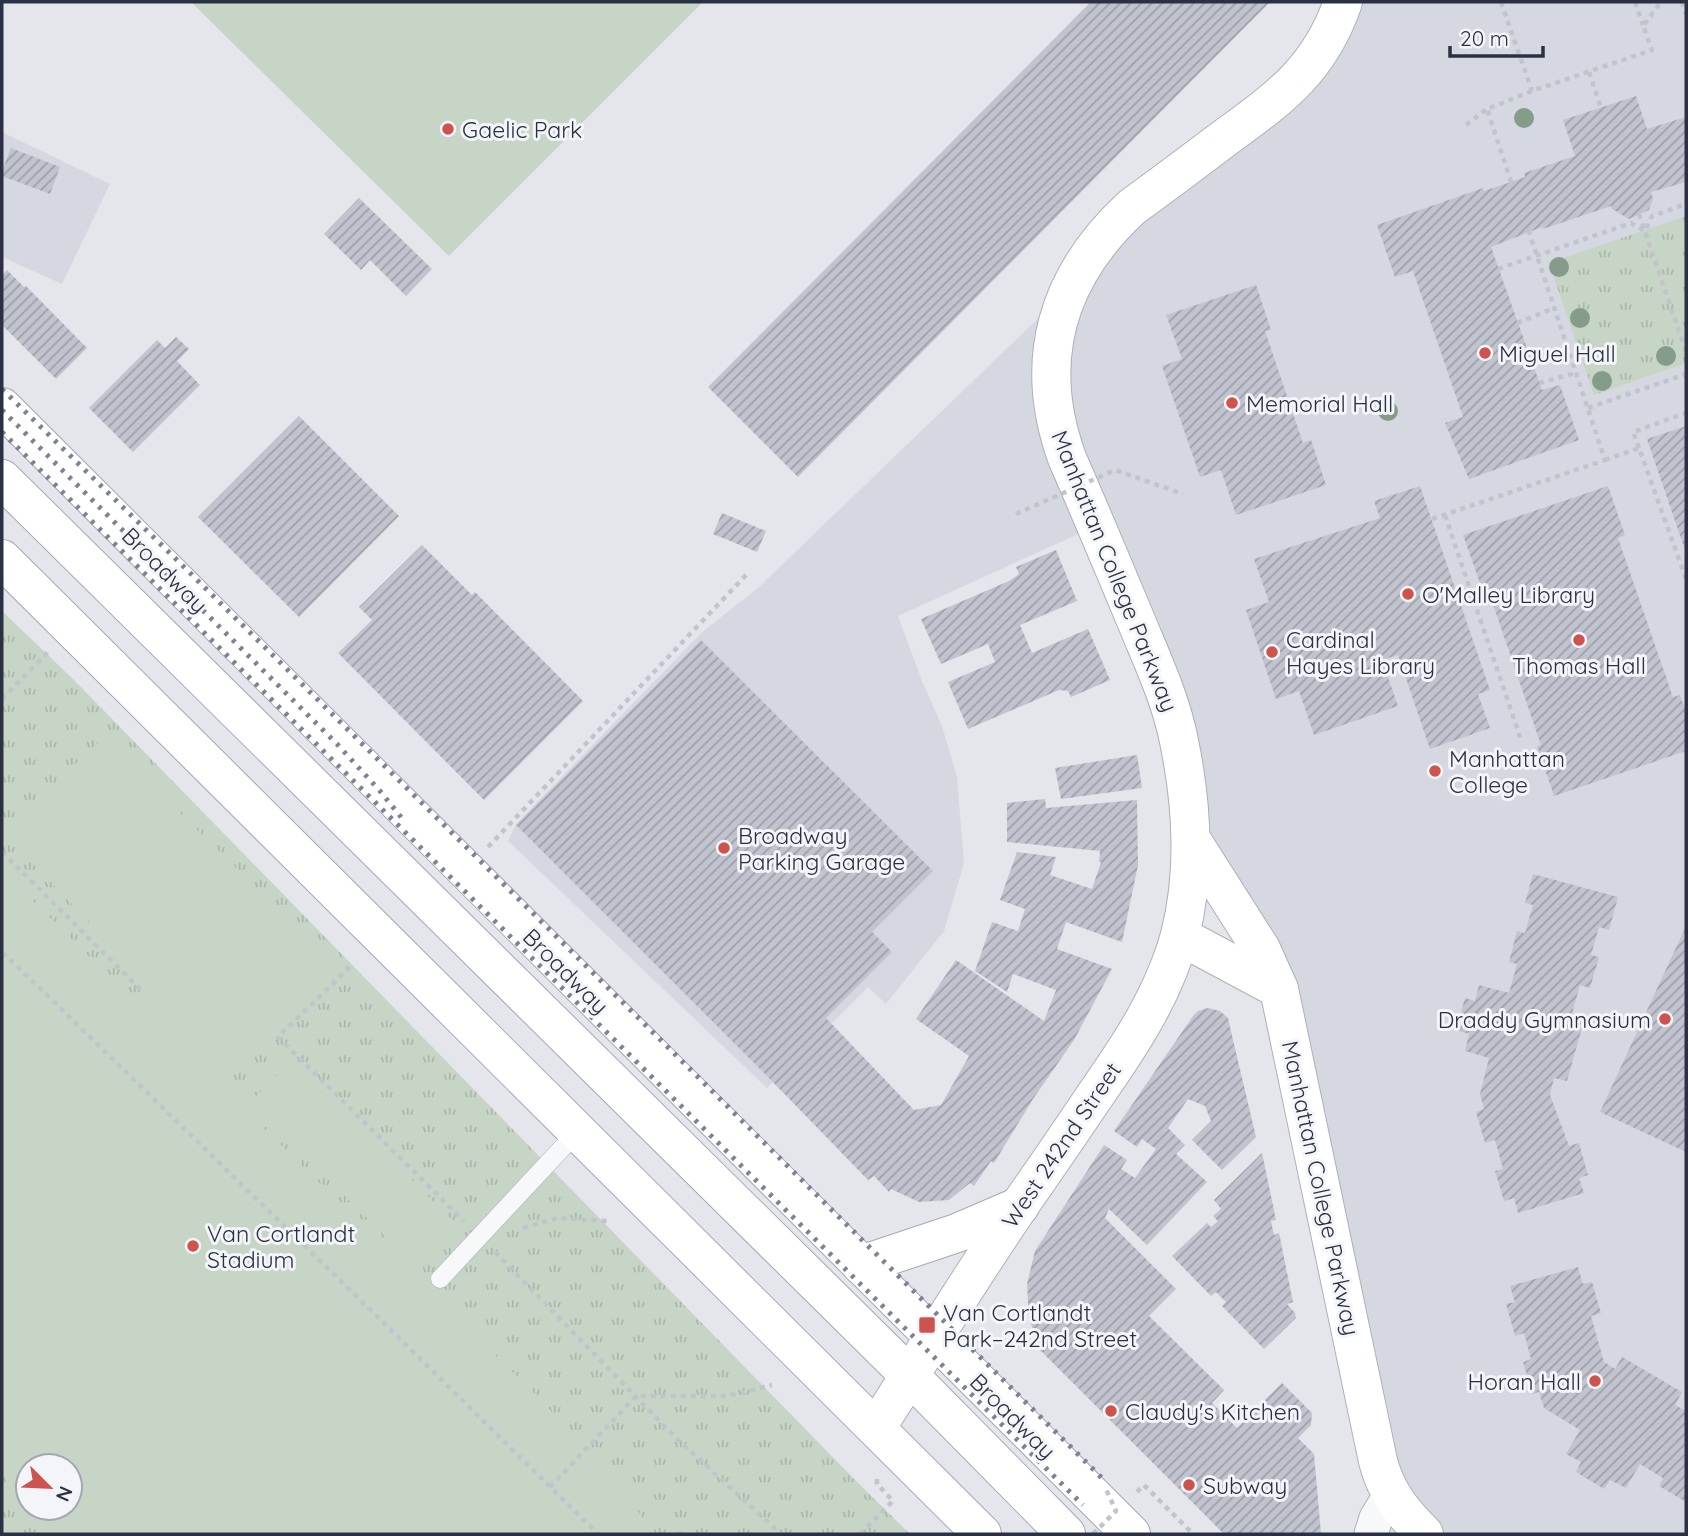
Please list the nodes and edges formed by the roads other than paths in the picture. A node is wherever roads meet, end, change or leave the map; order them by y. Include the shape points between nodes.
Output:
1 (1343, 2) edge
2 (2, 407) edge
3 (2, 479) edge
4 (2, 559) edge
5 (17, 582) edge
6 (1191, 839) junction
7 (1180, 936) junction
8 (1279, 989) junction
9 (577, 1132) junction
10 (1020, 1206) junction
11 (861, 1265) junction
12 (440, 1279) dead end
13 (935, 1338) junction
14 (910, 1376) junction
15 (876, 1428) junction
16 (1390, 1495) junction
17 (982, 1534) edge
18 (1066, 1534) edge
19 (1132, 1534) edge
20 (1371, 1534) edge
21 (1424, 1534) edge

1 - 6 main road, Manhattan College Parkway via 1319,53 1288,90 1132,207 1104,235 1077,275 1055,336 1051,388 1058,430 1172,711 1184,764
2 - 11 main road, Broadway
3 - 14 main road, Broadway
4 - 5 main road
5 - 9 main road via 71,629
6 - 7 main road, West 242nd Street
6 - 8 main road, Manhattan College Parkway via 1261,950
7 - 8 main road
7 - 10 main road, West 242nd Street via 1147,1016
8 - 16 main road, Manhattan College Parkway via 1378,1461
9 - 12 lane via 483,1241
9 - 15 main road
10 - 11 main road
10 - 13 main road, West 242nd Street
11 - 13 main road, Broadway
13 - 14 main road, West 242nd Street
13 - 19 main road, Broadway
14 - 15 main road, West 242nd Street
14 - 18 main road, Broadway
15 - 17 main road
16 - 20 street
16 - 21 main road, Manhattan College Parkway

